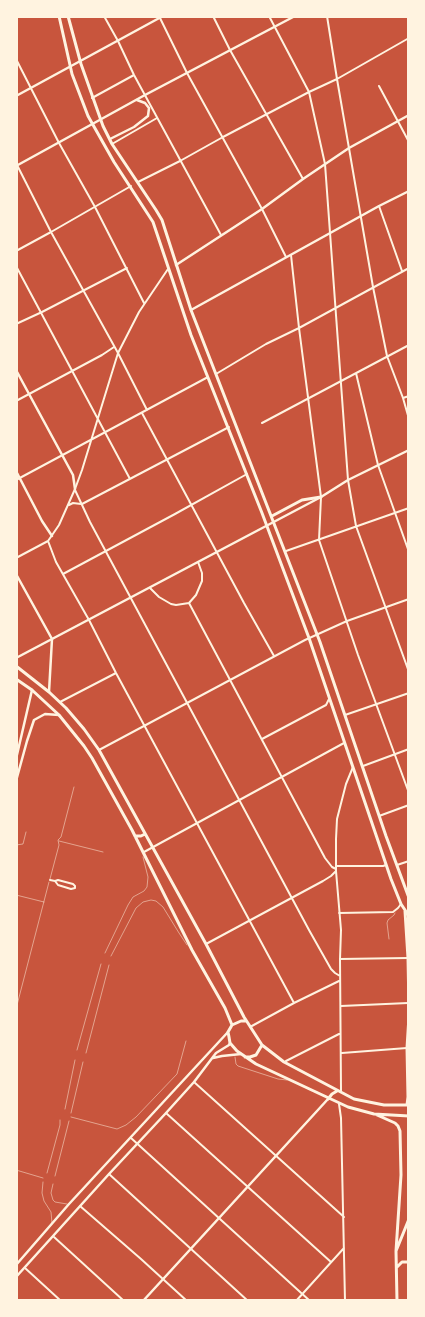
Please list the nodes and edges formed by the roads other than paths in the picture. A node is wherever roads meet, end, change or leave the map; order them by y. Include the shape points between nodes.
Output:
1 (60, 16) edge
2 (68, 16) edge
3 (104, 16) edge
4 (212, 16) edge
5 (269, 16) edge
6 (295, 16) edge
7 (327, 16) edge
8 (160, 17) edge
9 (274, 27) junction
10 (409, 38) edge
11 (118, 41) junction
12 (230, 50) junction
13 (16, 60) edge
14 (188, 73) junction
15 (134, 75) junction
16 (337, 79) junction
17 (380, 86) dead end
18 (31, 88) junction
19 (309, 92) junction
20 (16, 96) edge
21 (145, 96) junction
22 (92, 98) junction
23 (137, 100) junction
24 (266, 115) junction
25 (409, 115) edge
26 (157, 118) junction
27 (398, 121) junction
28 (223, 137) junction
29 (110, 140) junction
30 (409, 142) edge
31 (59, 143) junction
32 (112, 144) junction
33 (349, 148) junction
34 (180, 161) junction
35 (325, 164) junction
36 (17, 165) edge
37 (302, 179) junction
38 (138, 182) junction
39 (131, 186) junction
40 (409, 191) edge
41 (379, 206) junction
42 (95, 207) junction
43 (262, 209) junction
44 (361, 216) junction
45 (51, 232) junction
46 (331, 233) junction
47 (221, 235) junction
48 (16, 251) edge
49 (291, 255) junction
50 (286, 257) junction
51 (176, 265) junction
52 (16, 266) edge
53 (127, 268) junction
54 (409, 268) edge
55 (168, 269) junction
56 (402, 271) junction
57 (373, 287) junction
58 (83, 290) junction
59 (144, 303) junction
60 (336, 308) junction
61 (191, 310) junction
62 (42, 312) junction
63 (16, 324) edge
64 (299, 328) junction
65 (409, 345) edge
66 (114, 347) junction
67 (118, 353) junction
68 (387, 356) junction
69 (16, 370) edge
70 (73, 372) junction
71 (356, 373) junction
72 (216, 374) junction
73 (208, 377) junction
74 (341, 381) junction
75 (30, 394) junction
76 (409, 396) edge
77 (403, 398) junction
78 (308, 399) junction
79 (16, 401) edge
80 (147, 410) junction
81 (142, 412) junction
82 (98, 418) junction
83 (409, 419) edge
84 (262, 423) dead end
85 (228, 427) junction
86 (106, 432) junction
87 (91, 439) junction
88 (409, 450) edge
89 (62, 454) junction
90 (167, 459) junction
91 (378, 465) junction
92 (16, 471) edge
93 (247, 474) junction
94 (20, 478) junction
95 (130, 479) junction
96 (16, 480) edge
97 (348, 480) junction
98 (75, 490) junction
99 (321, 497) junction
100 (82, 504) junction
101 (192, 505) junction
102 (68, 506) junction
103 (409, 508) edge
104 (394, 512) junction
105 (272, 516) junction
106 (356, 526) junction
107 (52, 536) junction
108 (318, 540) junction
109 (48, 542) junction
110 (106, 550) junction
111 (217, 552) junction
112 (285, 552) junction
113 (409, 552) edge
114 (16, 558) edge
115 (198, 562) junction
116 (16, 574) edge
117 (63, 574) junction
118 (150, 588) junction
119 (131, 598) junction
120 (409, 599) edge
121 (189, 603) junction
122 (385, 607) junction
123 (89, 620) junction
124 (347, 621) junction
125 (317, 634) junction
126 (309, 638) junction
127 (52, 639) junction
128 (274, 656) junction
129 (16, 658) edge
130 (16, 666) edge
131 (409, 672) edge
132 (116, 673) junction
133 (16, 680) edge
134 (230, 680) junction
135 (32, 690) junction
136 (48, 692) junction
137 (409, 693) edge
138 (330, 697) junction
139 (60, 702) junction
140 (187, 702) junction
141 (377, 704) junction
142 (345, 715) junction
143 (59, 716) junction
144 (144, 725) junction
145 (262, 739) junction
146 (344, 743) junction
147 (409, 749) edge
148 (100, 750) junction
149 (395, 754) junction
150 (16, 759) edge
151 (353, 766) junction
152 (363, 766) junction
153 (18, 768) edge
154 (282, 777) junction
155 (16, 781) edge
156 (74, 787) dead end
157 (409, 793) edge
158 (239, 801) junction
159 (409, 805) edge
160 (379, 816) junction
161 (196, 823) junction
162 (26, 832) dead end
163 (145, 834) junction
164 (135, 836) junction
165 (58, 840) junction
166 (16, 845) edge
167 (153, 847) junction
168 (102, 852) dead end
169 (143, 853) junction
170 (409, 860) edge
171 (387, 864) junction
172 (398, 864) junction
173 (336, 869) junction
174 (50, 880) junction
175 (56, 881) junction
176 (16, 895) edge
177 (292, 897) junction
178 (409, 898) edge
179 (44, 902) junction
180 (401, 904) junction
181 (405, 910) junction
182 (395, 911) junction
183 (339, 913) junction
184 (409, 916) edge
185 (249, 921) junction
186 (388, 939) dead end
187 (206, 944) junction
188 (192, 950) junction
189 (105, 953) dead end
190 (111, 956) dead end
191 (408, 958) edge
192 (340, 959) junction
193 (101, 964) dead end
194 (109, 965) dead end
195 (340, 976) junction
196 (340, 980) junction
197 (294, 1003) junction
198 (408, 1003) edge
199 (340, 1006) junction
200 (409, 1008) edge
201 (16, 1009) edge
202 (409, 1016) edge
203 (246, 1021) junction
204 (232, 1024) junction
205 (250, 1027) junction
206 (228, 1032) junction
207 (340, 1034) junction
208 (186, 1041) dead end
209 (230, 1043) junction
210 (262, 1045) junction
211 (407, 1048) junction
212 (78, 1050) dead end
213 (86, 1053) dead end
214 (341, 1054) junction
215 (235, 1055) junction
216 (242, 1056) junction
217 (213, 1058) junction
218 (75, 1060) dead end
219 (83, 1062) dead end
220 (284, 1062) junction
221 (291, 1080) junction
222 (194, 1082) junction
223 (339, 1092) junction
224 (328, 1099) junction
225 (339, 1104) junction
226 (408, 1105) edge
227 (65, 1109) dead end
228 (71, 1113) dead end
229 (166, 1113) junction
230 (374, 1114) junction
231 (409, 1116) edge
232 (71, 1117) dead end
233 (60, 1120) dead end
234 (69, 1121) dead end
235 (131, 1138) junction
236 (138, 1144) junction
237 (276, 1156) junction
238 (16, 1170) edge
239 (47, 1173) dead end
240 (109, 1174) junction
241 (55, 1176) dead end
242 (43, 1178) dead end
243 (43, 1182) dead end
244 (53, 1184) dead end
245 (248, 1187) junction
246 (69, 1204) junction
247 (80, 1206) junction
248 (344, 1217) junction
249 (220, 1218) junction
250 (409, 1219) edge
251 (51, 1225) junction
252 (53, 1236) junction
253 (191, 1248) junction
254 (344, 1248) junction
255 (396, 1251) junction
256 (17, 1262) edge
257 (331, 1262) junction
258 (409, 1262) edge
259 (397, 1267) junction
260 (25, 1268) junction
261 (16, 1277) edge
262 (163, 1278) junction
263 (302, 1294) junction
264 (61, 1301) edge
265 (124, 1301) edge
266 (143, 1301) edge
267 (186, 1301) edge
268 (248, 1301) edge
269 (296, 1301) edge
270 (310, 1301) edge
271 (345, 1301) edge
272 (397, 1301) edge

1 - 39 main road via 72,74 88,116
2 - 22 main road
3 - 11 street
4 - 12 street
5 - 9 street
6 - 9 main road
7 - 16 street
8 - 11 main road
8 - 14 street
9 - 12 main road
9 - 19 street
10 - 16 street
11 - 15 street
11 - 18 main road
12 - 14 main road
12 - 24 street
13 - 18 street
14 - 21 main road
14 - 28 street
15 - 21 street
15 - 22 street
16 - 19 street
16 - 33 street
17 - 27 street
18 - 20 main road
18 - 31 street
19 - 24 street
19 - 35 street
21 - 23 main road
21 - 26 street
22 - 29 main road
23 - 29 main road via 149,108 148,116
23 - 31 main road
24 - 28 street
24 - 37 street
25 - 27 main road
26 - 32 street
26 - 34 street
27 - 30 street
27 - 33 main road
28 - 34 street
28 - 43 street
29 - 32 main road
31 - 36 main road
31 - 42 street
32 - 38 main road
33 - 35 main road
33 - 44 street
34 - 38 street
34 - 47 street
35 - 37 main road
35 - 46 street
36 - 45 street
37 - 43 main road
38 - 51 main road via 160,217
39 - 42 street
39 - 55 main road via 153,222
40 - 41 main road
41 - 44 main road
41 - 56 street
42 - 45 street
42 - 53 street
43 - 47 main road
43 - 50 street
44 - 46 main road
44 - 57 street
45 - 48 street
45 - 58 street
46 - 49 main road
46 - 60 street
47 - 51 main road
49 - 50 main road
49 - 64 street
50 - 61 main road
51 - 61 main road
52 - 62 street
53 - 58 street
53 - 59 street
54 - 56 street
55 - 59 street
55 - 73 main road
56 - 57 street
57 - 60 street
57 - 68 street
58 - 62 street
58 - 66 street
59 - 67 street
60 - 64 street
60 - 74 street
61 - 72 main road
62 - 63 street
62 - 70 street
64 - 72 street
64 - 78 street
65 - 68 street
66 - 67 street
66 - 70 street
67 - 80 street
67 - 82 street
68 - 71 street
68 - 77 street
69 - 75 main road
70 - 75 street
70 - 82 street
71 - 74 street
71 - 91 street
72 - 105 main road
73 - 80 street
73 - 85 main road
74 - 78 street
74 - 97 street
75 - 79 street
75 - 89 main road
76 - 77 street
77 - 83 street
78 - 84 street
78 - 99 street
80 - 81 street
81 - 86 street
81 - 90 street
82 - 86 street
82 - 87 street
85 - 90 street
85 - 93 main road
86 - 87 street
86 - 95 street
87 - 89 street
87 - 98 street
88 - 91 main road
89 - 94 street
89 - 98 main road via 73,475
90 - 95 street
90 - 101 street
91 - 97 main road
91 - 104 street
92 - 94 main road
93 - 101 street
93 - 126 main road
94 - 96 street
94 - 107 main road
95 - 100 street
97 - 99 main road
97 - 106 street
98 - 100 street
98 - 102 street
99 - 105 main road via 302,500
99 - 108 street
99 - 111 main road
100 - 102 street
100 - 110 street
101 - 110 street
101 - 111 street
102 - 107 street
103 - 104 street
104 - 106 street
104 - 113 street
105 - 112 main road
106 - 108 street
106 - 122 street
107 - 109 street
108 - 112 street
108 - 124 street
109 - 114 street
109 - 117 street
110 - 117 street
110 - 119 street
111 - 115 main road
111 - 128 street
112 - 125 main road
115 - 118 main road
115 - 121 street via 202,581
116 - 127 main road
117 - 123 street
118 - 119 main road
118 - 121 street via 171,604
119 - 123 main road
119 - 140 street
120 - 122 street
121 - 134 street
122 - 124 street
122 - 131 street
123 - 127 main road
123 - 132 street
124 - 125 street
124 - 141 street
125 - 126 street
125 - 142 main road
126 - 128 street
126 - 138 main road
127 - 129 main road
127 - 136 main road
128 - 134 street
130 - 136 main road
132 - 139 street
132 - 144 street
133 - 135 main road
134 - 140 street
134 - 145 street
135 - 143 main road
135 - 150 main road
136 - 139 main road
137 - 141 street
138 - 145 street via 326,705
138 - 146 main road
139 - 148 main road
140 - 144 street
140 - 158 street
141 - 142 street
141 - 149 street
142 - 152 main road
143 - 153 main road via 45,714 34,720
143 - 164 main road via 92,758
144 - 148 street
144 - 161 street
145 - 154 street
146 - 151 main road
146 - 154 street
147 - 149 street
148 - 163 main road
149 - 152 street
149 - 157 street
151 - 171 main road
151 - 173 street via 338,819
152 - 160 main road
153 - 155 main road
154 - 158 street
154 - 173 street via 325,858
156 - 165 lane
158 - 161 street
158 - 177 street
159 - 160 street
160 - 172 main road
161 - 167 street
161 - 185 street
162 - 166 lane via 23,844
163 - 164 main road
163 - 167 main road
164 - 169 main road
165 - 168 lane
165 - 174 lane
167 - 169 street
167 - 187 main road
169 - 188 main road
169 - 189 lane via 147,886 133,897
170 - 172 street
171 - 173 street
171 - 180 main road
172 - 178 main road
173 - 177 street via 323,881
173 - 183 street
174 - 175 street
174 - 179 lane
175 - 175 street via 58,885 71,889 75,886
176 - 179 lane
177 - 185 street
177 - 195 street via 329,965
179 - 201 lane
180 - 181 main road
180 - 182 street
181 - 184 main road
181 - 191 main road
182 - 183 street
182 - 186 lane via 387,921
183 - 192 street
185 - 187 street
185 - 197 street
187 - 203 main road
188 - 190 lane via 161,904 151,900 136,908
188 - 204 main road
191 - 192 street
191 - 198 main road
192 - 195 street
193 - 212 lane
194 - 213 lane
195 - 196 street
196 - 197 street
196 - 199 street
197 - 205 street
198 - 199 street
198 - 200 main road
199 - 207 street
202 - 211 main road
203 - 204 main road
203 - 205 main road
204 - 206 main road
205 - 210 main road
206 - 209 main road
206 - 235 main road
207 - 214 street
207 - 220 street
208 - 232 lane via 177,1074 126,1125 117,1129
209 - 216 main road
209 - 217 main road
210 - 216 main road via 256,1055
210 - 220 main road
211 - 214 street
211 - 226 main road
214 - 223 street
215 - 216 main road
215 - 217 main road
215 - 221 lane via 238,1066
216 - 221 main road
217 - 222 main road
218 - 227 lane
219 - 228 lane
220 - 223 main road
221 - 224 main road
222 - 229 main road
222 - 237 street
223 - 224 main road
223 - 226 main road via 366,1102
224 - 225 main road
224 - 237 main road
225 - 230 main road
225 - 248 street
229 - 236 main road
229 - 245 street
230 - 231 main road
230 - 255 main road via 395,1123 400,1131
233 - 239 lane
234 - 241 lane
235 - 236 street
235 - 246 main road
236 - 240 main road
236 - 249 street
237 - 245 main road
237 - 248 street
238 - 242 lane
240 - 247 main road
240 - 253 street
243 - 251 lane via 42,1193 51,1212
244 - 246 lane via 53,1200
245 - 249 main road
245 - 257 street
246 - 251 main road
247 - 252 main road
247 - 262 street
248 - 254 street
249 - 253 main road
249 - 263 street
250 - 255 main road
251 - 256 main road
252 - 260 main road
252 - 265 street
253 - 262 main road
253 - 268 street
254 - 257 street
254 - 271 street
255 - 259 main road
257 - 263 street
258 - 259 main road via 402,1262
259 - 272 main road
260 - 261 main road
260 - 264 street
262 - 266 main road
262 - 267 street
263 - 269 street
263 - 270 street

